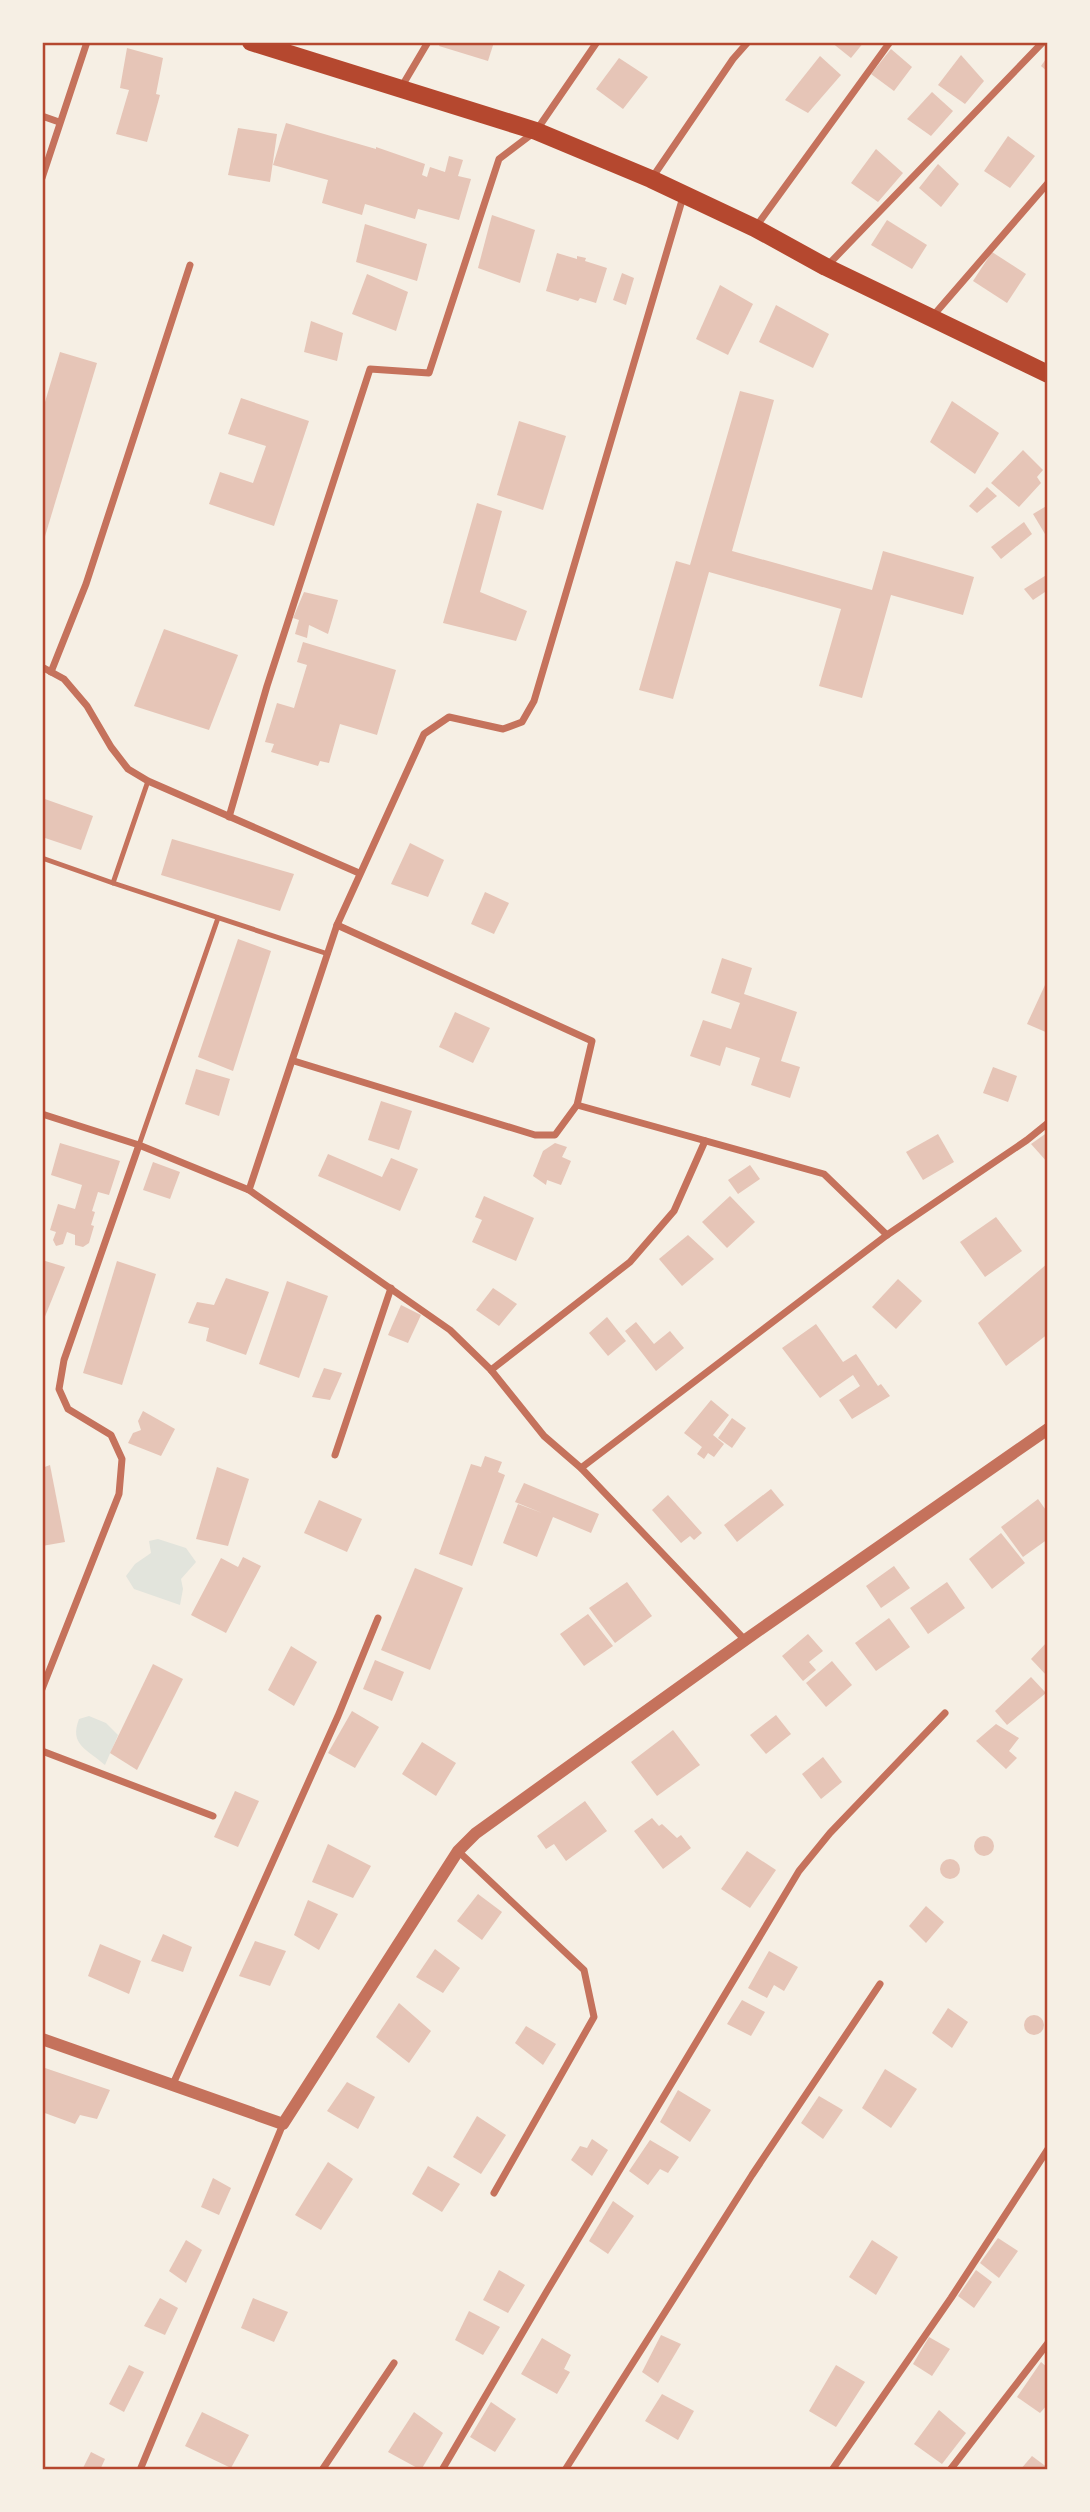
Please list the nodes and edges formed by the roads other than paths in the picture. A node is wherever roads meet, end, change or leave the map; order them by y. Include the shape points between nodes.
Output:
1 (87, 42) edge
2 (251, 42) edge
3 (428, 42) edge
4 (597, 42) edge
5 (748, 42) edge
6 (890, 42) edge
7 (1042, 42) edge
8 (401, 88) junction
9 (42, 116) edge
10 (60, 122) junction
11 (536, 131) junction
12 (42, 178) edge
13 (651, 179) junction
14 (1048, 183) edge
15 (683, 196) junction
16 (755, 229) junction
17 (190, 265) dead end
18 (825, 267) junction
19 (932, 317) junction
20 (1048, 374) edge
21 (42, 667) edge
22 (51, 672) junction
23 (148, 781) junction
24 (229, 817) junction
25 (42, 858) edge
26 (359, 873) junction
27 (113, 883) junction
28 (218, 918) junction
29 (337, 925) junction
30 (328, 954) junction
31 (294, 1060) junction
32 (577, 1105) junction
33 (42, 1114) edge
34 (1048, 1123) edge
35 (705, 1141) junction
36 (139, 1145) junction
37 (249, 1190) junction
38 (887, 1235) junction
39 (391, 1287) junction
40 (491, 1370) junction
41 (1048, 1429) edge
42 (335, 1455) dead end
43 (582, 1468) junction
44 (377, 1618) dead end
45 (745, 1640) junction
46 (42, 1689) edge
47 (946, 1713) dead end
48 (42, 1751) edge
49 (213, 1816) dead end
50 (458, 1851) junction
51 (880, 1984) dead end
52 (42, 2039) edge
53 (173, 2084) junction
54 (283, 2124) junction
55 (1048, 2149) edge
56 (494, 2193) dead end
57 (1048, 2343) edge
58 (394, 2363) dead end
59 (140, 2470) edge
60 (322, 2470) edge
61 (442, 2470) edge
62 (565, 2470) edge
63 (832, 2470) edge
64 (950, 2470) edge

1 - 10 street
2 - 8 highway
3 - 8 street
4 - 11 street
5 - 13 street
6 - 16 street
7 - 18 street
8 - 11 highway
9 - 10 street
10 - 12 street
11 - 13 highway
11 - 24 street via 499,159 429,373 370,369
13 - 15 highway
14 - 19 street
15 - 16 highway
15 - 26 street via 534,701 522,722 503,729 449,717 424,734
16 - 18 highway
17 - 22 street via 86,584
18 - 19 highway
19 - 20 highway
21 - 22 street
22 - 23 street via 64,679 87,706 128,769
23 - 24 street
23 - 27 lane
24 - 26 street
25 - 27 lane
26 - 29 street
27 - 28 lane
28 - 30 lane
28 - 36 lane
29 - 30 street
29 - 32 street via 592,1041
30 - 31 street
31 - 32 street via 535,1135 555,1135
31 - 37 street
32 - 35 street
33 - 36 street
34 - 38 street
35 - 38 street via 824,1174
35 - 40 street via 674,1211 630,1262
36 - 37 street
36 - 46 street via 64,1360 59,1389 68,1409 111,1435 122,1460 118,1494
37 - 39 street
38 - 43 street
39 - 40 street via 450,1330
39 - 42 street
40 - 43 street via 544,1436
41 - 45 street
43 - 45 street
44 - 53 street via 338,1716
45 - 50 street via 476,1833
47 - 61 street via 799,1871
48 - 49 street
50 - 54 street
50 - 56 street via 584,1970 594,2017
51 - 62 street via 752,2175
52 - 53 street
53 - 54 street
54 - 59 street
55 - 63 street
57 - 64 street
58 - 60 street

